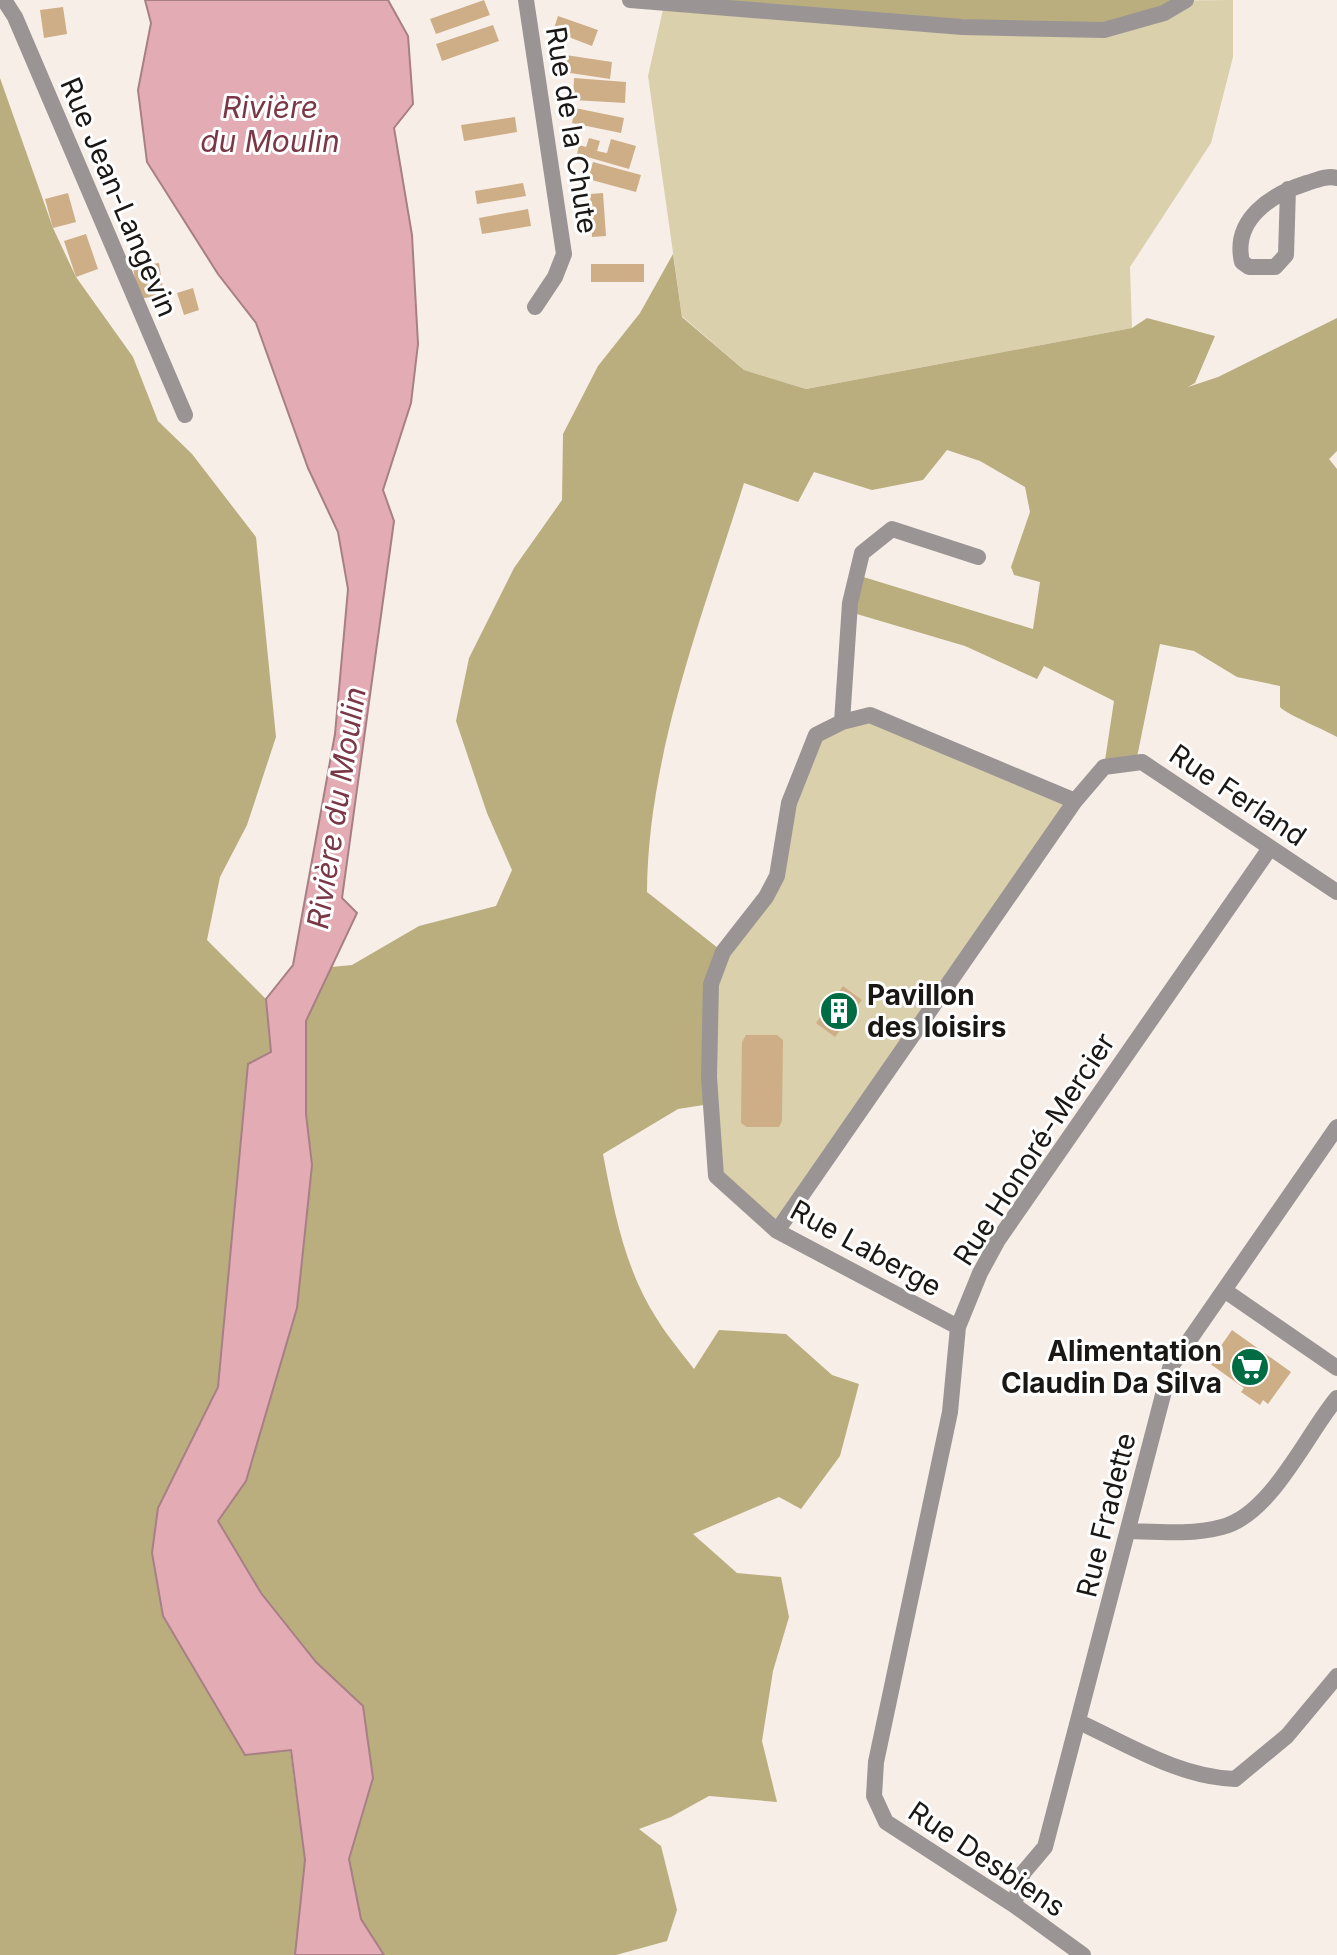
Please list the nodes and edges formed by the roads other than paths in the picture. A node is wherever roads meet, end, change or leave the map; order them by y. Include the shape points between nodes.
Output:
1 (4, 0) edge
2 (526, 0) edge
3 (630, 0) edge
4 (1186, 0) edge
5 (1337, 178) edge
6 (1288, 189) junction
7 (535, 307) dead end
8 (185, 415) dead end
9 (978, 557) dead end
10 (842, 722) junction
11 (1075, 801) junction
12 (1270, 848) junction
13 (1337, 892) edge
14 (1337, 1127) edge
15 (777, 1231) junction
16 (1224, 1290) junction
17 (958, 1327) junction
18 (1337, 1368) edge
19 (1337, 1398) edge
20 (1129, 1531) junction
21 (1337, 1676) edge
22 (1079, 1722) junction
23 (874, 1796) joint
24 (1014, 1905) junction
25 (1083, 1955) edge

1 - 8 street, Rue Jean-Langevin
2 - 7 street, Rue de la Chute via 564,254
3 - 4 street via 962,27 1104,30 1164,13
5 - 6 street
6 - 6 street via 1274,194 1256,212 1241,237 1242,262 1249,267 1275,267 1286,255
9 - 10 street via 892,529 862,553 850,603
10 - 11 street via 870,715
10 - 15 street, Rue Laberge via 816,735 789,803 777,876 723,952 711,984 709,1077 716,1176
11 - 12 street, Rue Ferland via 1104,767 1142,762
11 - 15 street
12 - 13 street, Rue Ferland
12 - 17 street, Rue Honoré-Mercier via 998,1240
14 - 16 street, Rue Fradette
15 - 17 street, Rue Laberge
16 - 18 street
16 - 20 street, Rue Fradette via 1170,1368
17 - 23 street, Rue Honoré-Mercier via 950,1412 876,1762
19 - 20 street via 1263,1501 1225,1527
20 - 22 street, Rue Fradette
21 - 22 street via 1287,1736 1235,1779 1208,1778 1161,1761
22 - 24 street, Rue Fradette via 1045,1847 1023,1873
23 - 24 street, Rue Desbiens via 886,1822
24 - 25 street, Rue Desbiens

